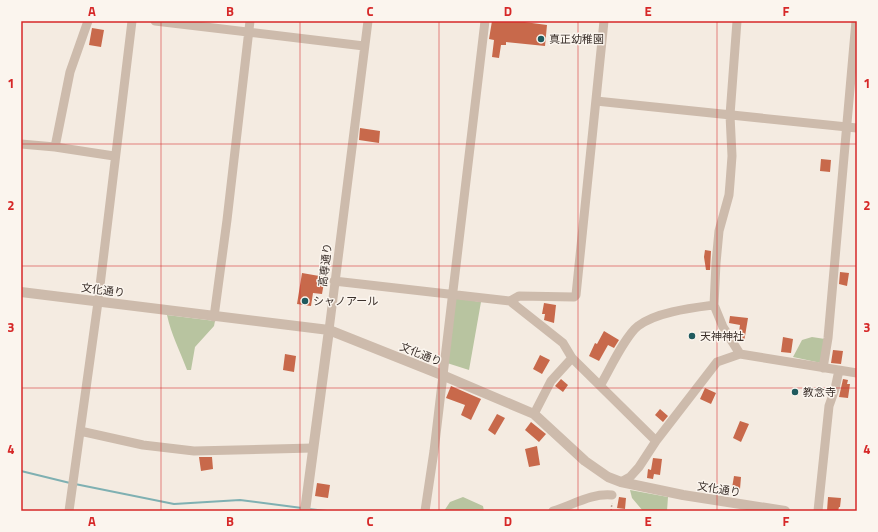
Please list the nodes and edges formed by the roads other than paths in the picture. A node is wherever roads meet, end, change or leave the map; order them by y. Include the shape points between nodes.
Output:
1 (88, 21) edge
2 (132, 21) edge
3 (155, 21) edge
4 (250, 21) edge
5 (368, 21) edge
6 (485, 21) edge
7 (604, 21) edge
8 (737, 21) edge
9 (856, 21) edge
10 (249, 32) junction
11 (364, 46) junction
12 (596, 101) junction
13 (730, 114) junction
14 (847, 126) junction
15 (857, 128) edge
16 (21, 144) edge
17 (55, 147) junction
18 (114, 156) junction
19 (334, 281) junction
20 (21, 292) edge
21 (452, 295) junction
22 (510, 301) junction
23 (98, 302) junction
24 (714, 305) junction
25 (214, 317) junction
26 (329, 330) junction
27 (740, 354) junction
28 (572, 358) junction
29 (823, 368) junction
30 (839, 370) junction
31 (857, 373) edge
32 (442, 375) junction
33 (600, 386) junction
34 (534, 414) junction
35 (80, 431) junction
36 (656, 441) junction
37 (313, 448) junction
38 (620, 482) junction
39 (612, 495) dead end
40 (306, 506) edge
41 (761, 509) edge
42 (69, 511) edge
43 (425, 511) edge
44 (553, 511) edge
45 (785, 511) edge
46 (818, 511) edge

1 - 17 street via 70,72
2 - 18 street
3 - 10 street
4 - 10 street
5 - 11 street, 高専通り
6 - 21 street
7 - 12 street
8 - 13 street
9 - 14 street
10 - 11 street
10 - 25 street
11 - 19 street, 高専通り
12 - 13 street
12 - 22 street via 576,294 574,297 519,296
13 - 14 street
13 - 24 street via 732,156 729,195 719,231
14 - 15 street
14 - 29 street via 828,338
16 - 17 street
17 - 18 street
18 - 23 street
19 - 21 street
19 - 26 street, 高専通り
20 - 23 street, 文化通り
21 - 22 street
21 - 32 street
22 - 28 street via 563,343
23 - 25 street, 文化通り
23 - 35 street
24 - 27 street via 723,327
24 - 33 street via 650,318 637,327
25 - 26 street, 文化通り
26 - 32 street, 文化通り
26 - 37 street, 高専通り
27 - 29 street
27 - 36 street via 717,362
28 - 33 street
28 - 34 street via 551,381
29 - 30 street
30 - 31 street
30 - 46 street via 829,406
32 - 34 street, 文化通り
32 - 43 street
33 - 36 street
34 - 38 street, 文化通り via 585,461
35 - 37 street via 143,445 194,451
35 - 42 street
36 - 38 street via 639,467 630,477
37 - 40 street, 高専通り
38 - 41 street, 文化通り
39 - 44 street via 601,494
41 - 45 street, 文化通り

